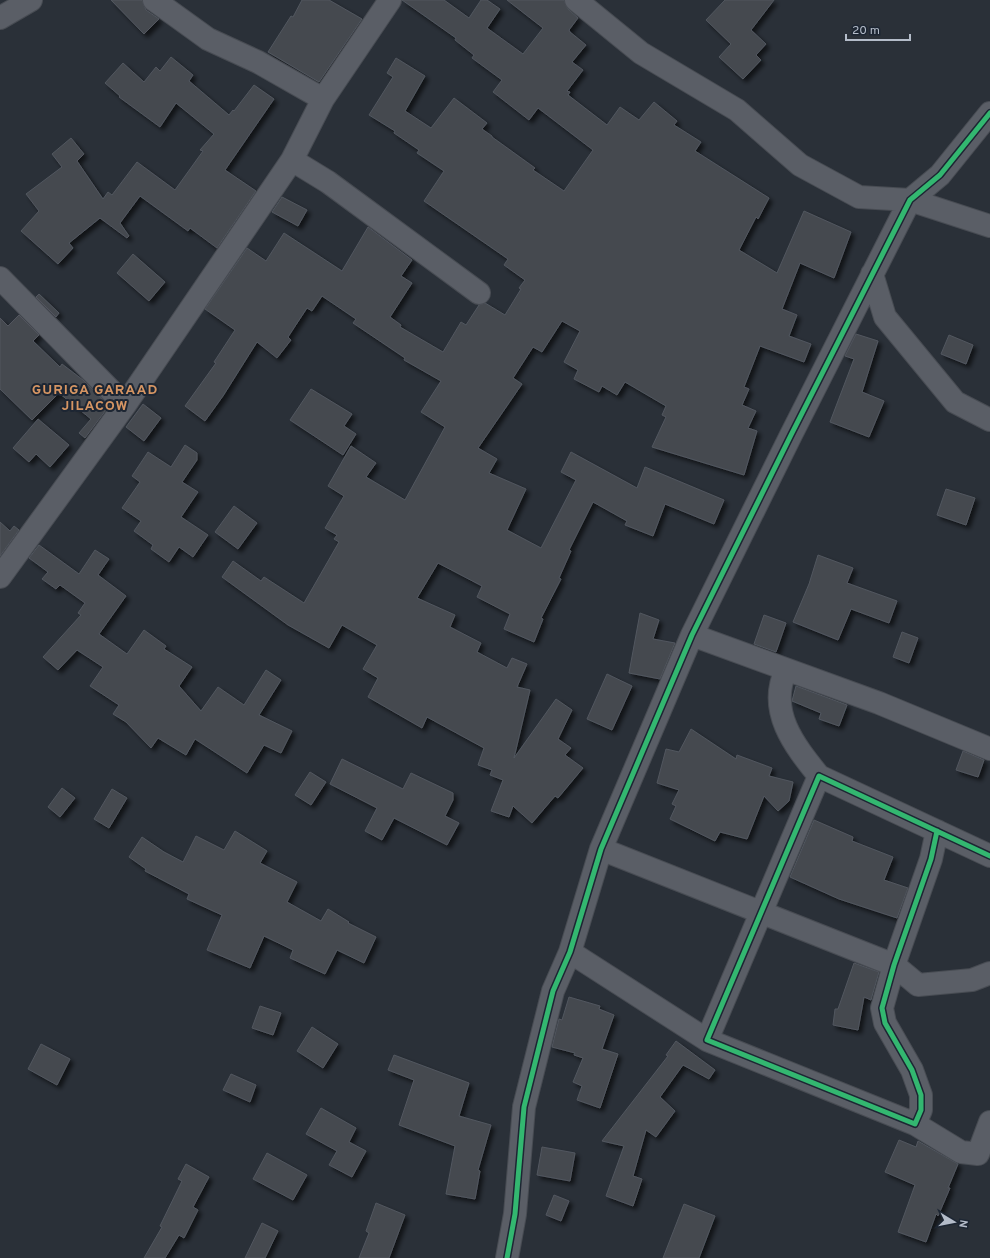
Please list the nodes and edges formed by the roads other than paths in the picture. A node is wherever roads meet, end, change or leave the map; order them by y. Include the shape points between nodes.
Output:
1 (31, 0) edge
2 (154, 0) edge
3 (390, 0) edge
4 (576, 0) edge
5 (0, 18) edge
6 (323, 99) junction
7 (990, 113) edge
8 (292, 160) junction
9 (910, 200) junction
10 (990, 226) edge
11 (872, 274) junction
12 (0, 278) edge
13 (479, 293) dead end
14 (125, 405) junction
15 (990, 420) edge
16 (0, 577) edge
17 (692, 635) junction
18 (786, 670) junction
19 (990, 749) edge
20 (819, 776) junction
21 (937, 831) junction
22 (601, 849) junction
23 (990, 856) edge
24 (762, 912) junction
25 (570, 952) junction
26 (894, 965) junction
27 (990, 973) edge
28 (706, 1040) junction
29 (990, 1122) edge
30 (915, 1124) junction
31 (984, 1157) edge
32 (507, 1258) edge

1 - 5 street
2 - 6 street via 208,39 258,62
3 - 6 street
4 - 9 street via 641,53 737,110 800,165 859,197
6 - 8 street
7 - 9 street via 940,175
8 - 13 street via 328,182
8 - 14 street
9 - 10 street
9 - 11 street
11 - 15 street via 885,318 955,402
11 - 17 street
12 - 14 street
14 - 16 street
17 - 18 street
17 - 22 street
18 - 19 street via 879,703
18 - 20 street via 781,682 780,709 786,731
20 - 21 street
20 - 24 street
21 - 23 street
21 - 26 street via 922,886
22 - 24 street
22 - 25 street
24 - 26 street
24 - 28 street
25 - 28 street
25 - 32 street via 553,990 524,1107 515,1214
26 - 27 street via 918,985 972,980
26 - 30 street via 882,1008 885,1023 912,1070 921,1095 921,1110
28 - 30 street
29 - 31 street
30 - 31 street via 961,1152

